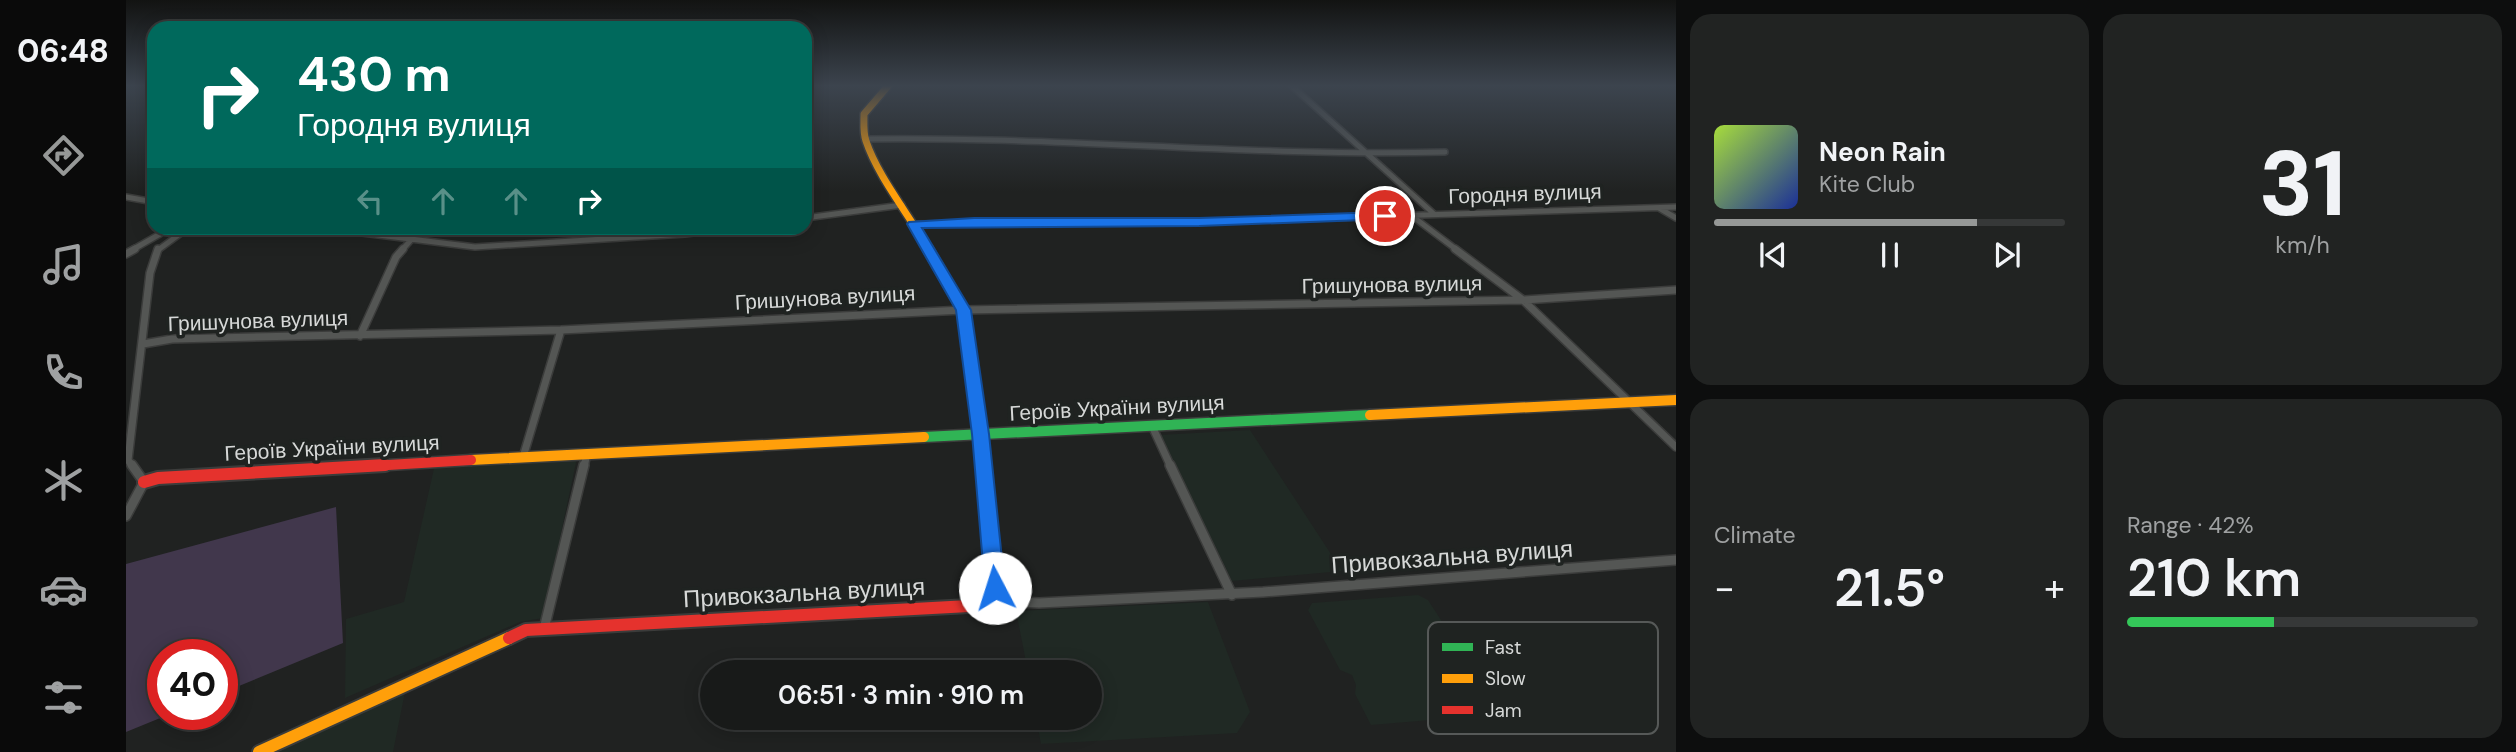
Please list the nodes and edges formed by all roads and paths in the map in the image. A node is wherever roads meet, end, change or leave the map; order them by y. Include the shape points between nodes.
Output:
1 (863, 121) edge
2 (1332, 121) edge
3 (865, 139) junction
4 (1445, 152) dead end
5 (1372, 156) junction
6 (126, 197) edge
7 (147, 201) edge
8 (902, 205) junction
9 (1658, 207) junction
10 (1676, 207) edge
11 (1412, 215) junction
12 (1434, 215) junction
13 (812, 217) edge
14 (1676, 218) edge
15 (914, 224) junction
16 (158, 235) edge
17 (177, 235) edge
18 (373, 235) edge
19 (671, 235) edge
20 (410, 240) junction
21 (126, 254) edge
22 (1676, 290) edge
23 (1523, 300) junction
24 (963, 310) junction
25 (561, 330) junction
26 (360, 336) junction
27 (143, 344) junction
28 (1676, 400) edge
29 (1630, 402) junction
30 (1152, 426) junction
31 (981, 434) junction
32 (1676, 447) edge
33 (587, 454) junction
34 (523, 457) junction
35 (144, 482) junction
36 (126, 516) edge
37 (1676, 560) edge
38 (1232, 595) junction
39 (988, 600) junction
40 (544, 629) junction
41 (259, 752) edge

1 - 3 street
2 - 5 street
3 - 5 street via 1053,140
3 - 8 street
4 - 5 street
5 - 12 street
6 - 7 street
8 - 13 street
8 - 15 street
9 - 10 street, Городня вулиця
9 - 12 street, Городня вулиця
9 - 14 street
11 - 12 street, Городня вулиця
11 - 15 street, Городня вулиця
11 - 23 street
15 - 24 street
16 - 21 street
17 - 27 street via 159,247 150,273
18 - 20 street
19 - 20 street via 475,247
20 - 26 street via 396,257
22 - 23 street, Гришунова вулиця
23 - 24 street, Гришунова вулиця
23 - 29 street
24 - 25 street, Гришунова вулиця
24 - 31 street
25 - 26 street, Гришунова вулиця
25 - 34 street
26 - 27 street, Гришунова вулиця via 172,339
27 - 35 street via 128,460
28 - 29 street, Героїв України вулиця
29 - 30 street, Героїв України вулиця
29 - 32 street
30 - 31 street, Героїв України вулиця
30 - 38 street
31 - 33 street, Героїв України вулиця
31 - 39 street via 995,588
33 - 34 street, Героїв України вулиця
33 - 40 street
34 - 35 street, Героїв України вулиця
35 - 36 street
37 - 38 street, Привокзальна вулиця
38 - 39 street, Привокзальна вулиця via 1015,605
39 - 40 street, Привокзальна вулиця via 980,605
40 - 41 street, Привокзальна вулиця via 526,630

